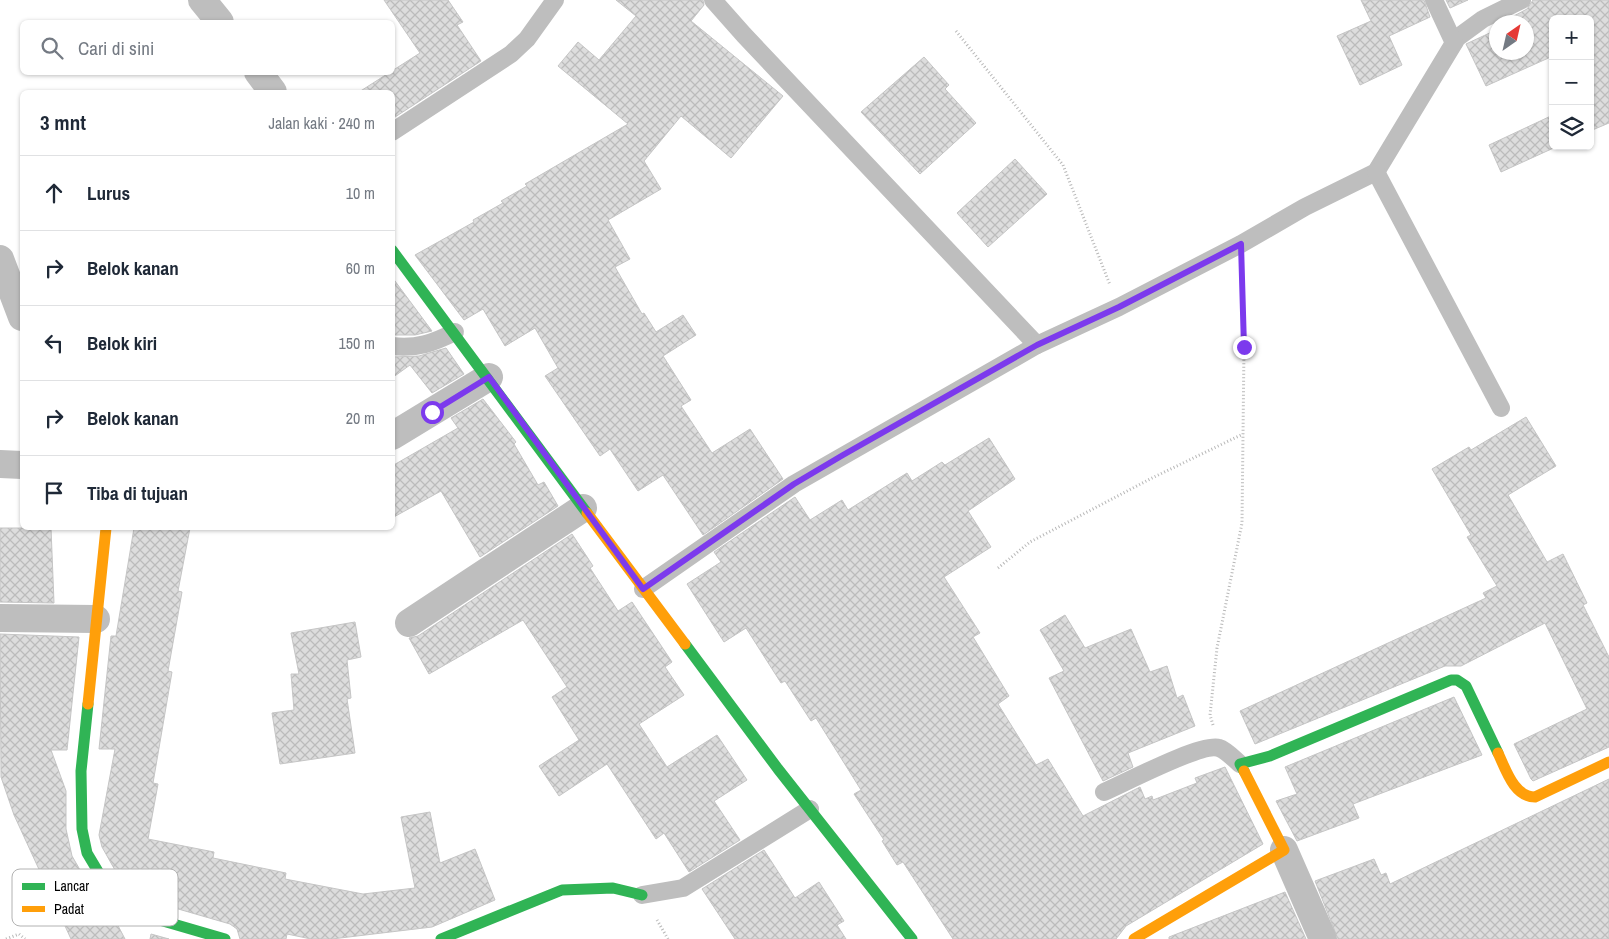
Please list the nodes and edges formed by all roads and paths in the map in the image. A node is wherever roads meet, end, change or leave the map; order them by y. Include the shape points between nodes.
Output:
1 (202, 0) edge
2 (555, 0) edge
3 (713, 0) edge
4 (1434, 0) edge
5 (1522, 0) edge
6 (218, 20) edge
7 (956, 31) dead end
8 (1454, 43) junction
9 (260, 75) edge
10 (272, 90) edge
11 (395, 130) edge
12 (1376, 172) junction
13 (1241, 244) junction
14 (395, 254) edge
15 (0, 259) edge
16 (20, 304) edge
17 (1119, 307) junction
18 (455, 332) junction
19 (1037, 345) junction
20 (395, 346) edge
21 (489, 377) junction
22 (1502, 408) dead end
23 (395, 434) edge
24 (1243, 434) junction
25 (0, 464) edge
26 (20, 465) edge
27 (583, 508) junction
28 (106, 530) edge
29 (998, 568) dead end
30 (643, 589) junction
31 (0, 618) edge
32 (96, 619) junction
33 (408, 623) dead end
34 (1218, 748) junction
35 (1609, 762) edge
36 (1240, 764) junction
37 (1104, 792) dead end
38 (810, 809) junction
39 (1284, 850) junction
40 (97, 869) edge
41 (642, 895) joint
42 (178, 925) edge
43 (6, 939) edge
44 (25, 939) edge
45 (225, 939) edge
46 (441, 939) edge
47 (912, 939) edge
48 (1134, 939) edge
49 (1323, 939) edge

1 - 6 street
2 - 11 lane via 527,39 511,54
3 - 19 lane
4 - 8 lane
5 - 8 lane via 1483,19
7 - 17 path via 1064,165
8 - 12 lane
9 - 10 street
12 - 13 lane via 1305,206
12 - 22 lane
13 - 17 lane
13 - 24 path
14 - 18 street
15 - 16 street
17 - 19 lane
18 - 20 lane via 430,344
18 - 21 street
19 - 30 lane via 794,484
21 - 23 street
21 - 27 street
24 - 29 path via 1030,542
24 - 34 path via 1242,523 1217,648 1210,715
25 - 26 street
27 - 30 street
27 - 33 street
28 - 32 street
30 - 38 street
31 - 32 street
32 - 40 street via 82,771 82,829 87,853
34 - 36 lane
34 - 37 lane via 1185,755
35 - 36 street via 1535,797 1528,797 1514,786 1466,686 1451,680 1270,756
36 - 39 street
38 - 41 lane via 683,888
38 - 47 street
39 - 48 street
39 - 49 street
41 - 46 street via 613,888 562,890
42 - 45 street
43 - 44 path via 19,934

